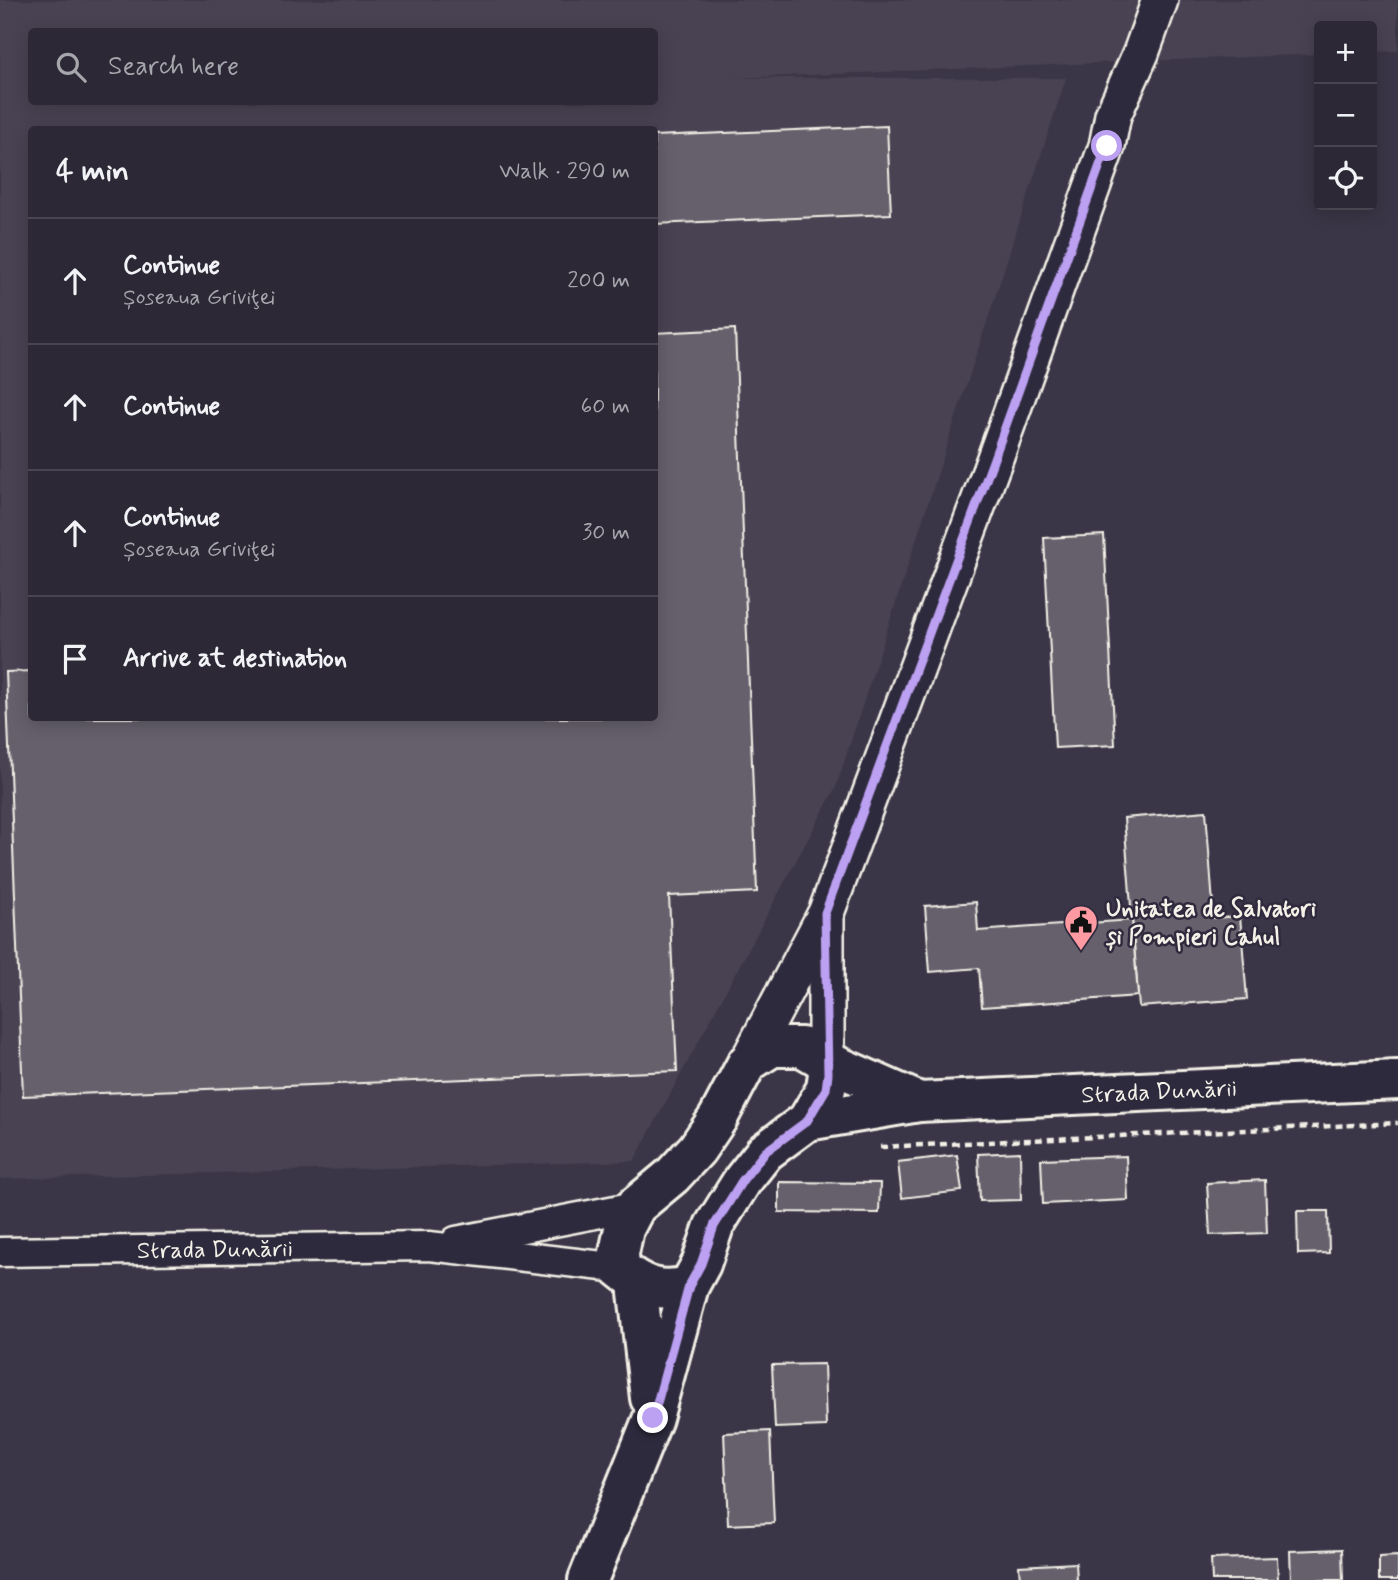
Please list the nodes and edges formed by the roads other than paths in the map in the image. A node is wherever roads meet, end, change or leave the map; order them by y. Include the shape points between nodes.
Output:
1 (1160, 0) edge
2 (825, 913) junction
3 (827, 1060) junction
4 (747, 1063) junction
5 (1398, 1080) edge
6 (919, 1102) junction
7 (807, 1121) junction
8 (636, 1206) junction
9 (429, 1246) junction
10 (0, 1252) edge
11 (628, 1275) junction
12 (689, 1286) junction
13 (653, 1418) junction
14 (587, 1580) edge

1 - 2 street via 1113,115 1107,146
2 - 3 street
2 - 4 street
3 - 4 main road, Strada Dunării via 802,1047 788,1046 772,1047
3 - 6 main road, Strada Dunării
3 - 7 main road via 826,1089
4 - 8 main road via 697,1150
5 - 6 main road, Strada Dunării
6 - 7 main road, Strada Dunării
7 - 12 main road via 765,1152 742,1181 714,1226
8 - 9 street, Strada Dunării
8 - 11 main road via 624,1228 619,1253
9 - 10 street, Strada Dunării
9 - 11 street, Strada Dunării
11 - 12 main road via 672,1290
11 - 13 main road
12 - 13 main road
13 - 14 main road

